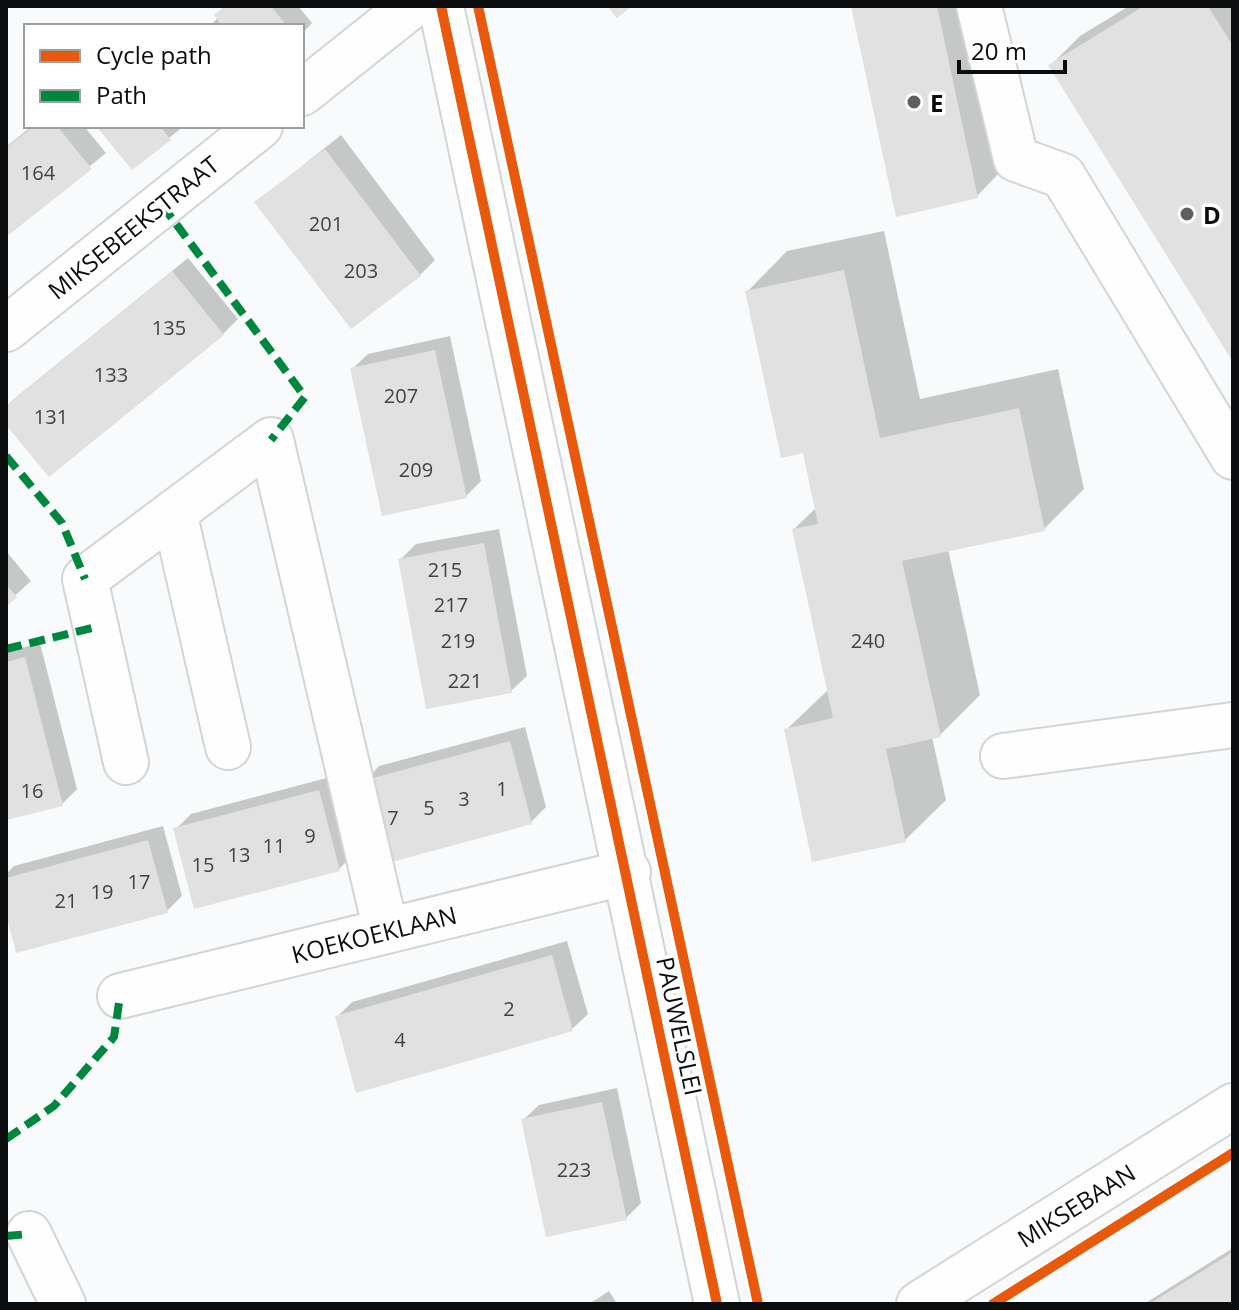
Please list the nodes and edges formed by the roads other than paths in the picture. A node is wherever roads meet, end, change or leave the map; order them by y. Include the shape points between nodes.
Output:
1 (411, 6) edge
2 (441, 6) edge
3 (979, 6) edge
4 (304, 91) edge
5 (257, 128) edge
6 (6, 329) edge
7 (1233, 457) edge
8 (174, 512) junction
9 (1233, 725) edge
10 (228, 747) dead end
11 (1003, 756) dead end
12 (126, 762) dead end
13 (628, 872) junction
14 (386, 931) junction
15 (120, 996) dead end
16 (1233, 1106) edge
17 (29, 1234) dead end
18 (63, 1304) edge
19 (717, 1304) edge
20 (919, 1304) edge

1 - 4 street
2 - 13 street, PAUWELSLEI
3 - 7 street via 1016,159 1063,176
5 - 6 street, MIKSEBEEKSTRAAT
8 - 10 street
8 - 12 street via 85,579
8 - 14 street via 271,440
9 - 11 street
13 - 14 street, KOEKOEKLAAN
13 - 19 street, PAUWELSLEI
14 - 15 street, KOEKOEKLAAN
16 - 20 street, MIKSEBAAN
17 - 18 street

